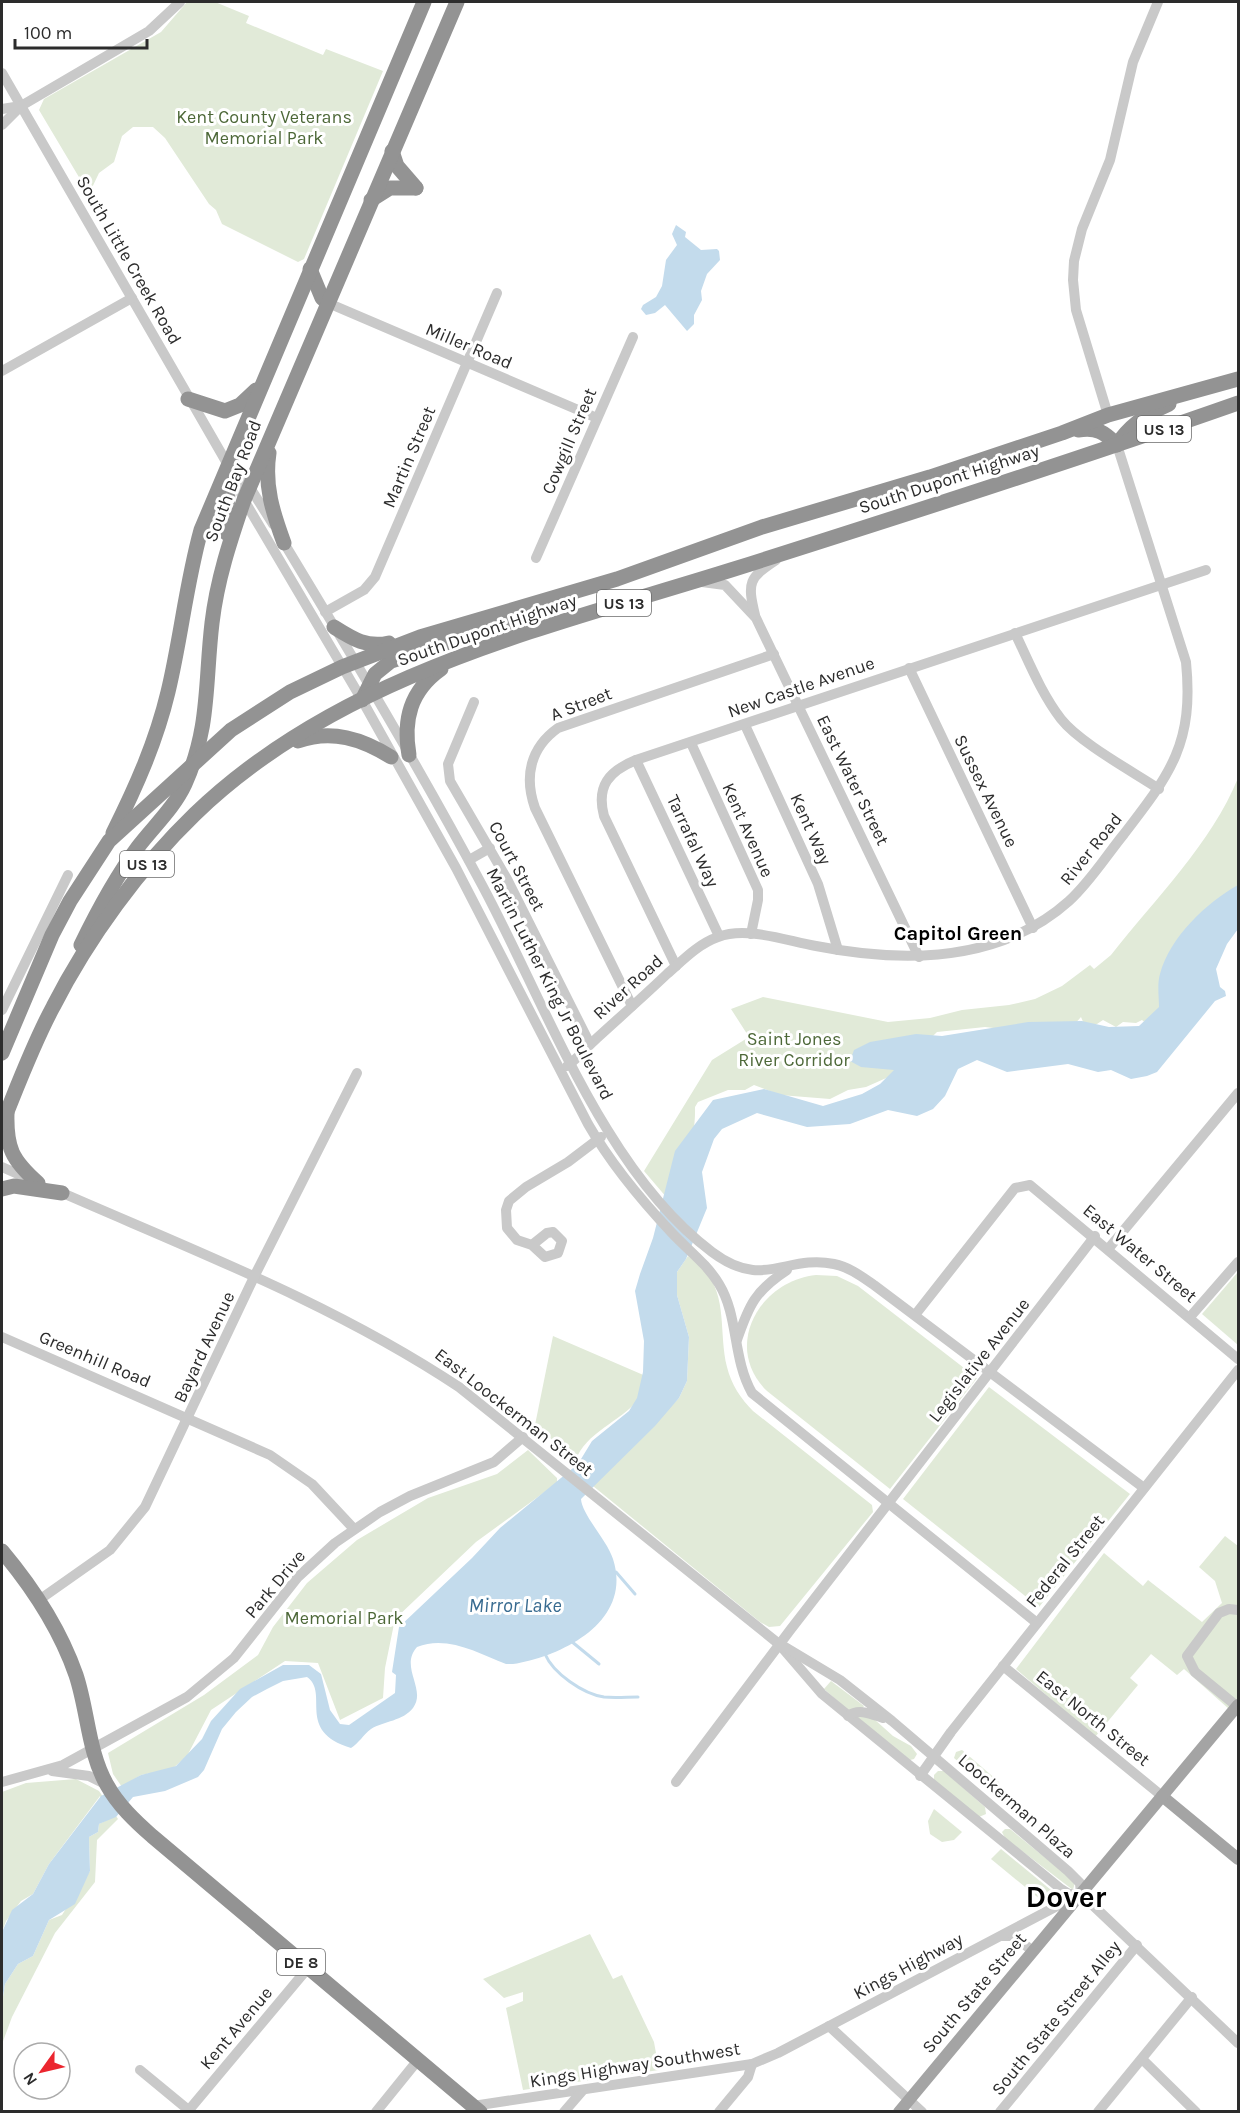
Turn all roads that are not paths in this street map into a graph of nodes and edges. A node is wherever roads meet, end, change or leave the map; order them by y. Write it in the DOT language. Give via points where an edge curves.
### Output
graph roads {
  1 [pos="180,2"];
  2 [pos="424,2"];
  3 [pos="457,2"];
  4 [pos="1158,2"];
  5 [pos="2,72"];
  6 [pos="21,106"];
  7 [pos="2,109"];
  8 [pos="2,125"];
  9 [pos="392,152"];
  10 [pos="371,200"];
  11 [pos="310,269"];
  12 [pos="497,293"];
  13 [pos="132,298"];
  14 [pos="328,303"];
  15 [pos="633,337"];
  16 [pos="467,363"];
  17 [pos="2,371"];
  18 [pos="1239,379"];
  19 [pos="262,383"];
  20 [pos="1211,387"];
  21 [pos="188,399"];
  22 [pos="1239,403"];
  23 [pos="1108,415"];
  24 [pos="597,418"];
  25 [pos="1125,432"];
  26 [pos="1062,433"];
  27 [pos="1105,433"];
  28 [pos="271,437"];
  29 [pos="1140,437"];
  30 [pos="1117,445"];
  31 [pos="1089,455"];
  32 [pos="228,465"];
  33 [pos="247,493"];
  34 [pos="284,543"];
  35 [pos="790,551"];
  36 [pos="536,558"];
  37 [pos="223,562"];
  38 [pos="1206,570"];
  39 [pos="617,579"];
  40 [pos="696,581"];
  41 [pos="1163,586"];
  42 [pos="326,612"];
  43 [pos="756,618"];
  44 [pos="334,627"];
  45 [pos="436,633"];
  46 [pos="1015,633"];
  47 [pos="774,654"];
  48 [pos="458,658"];
  49 [pos="349,664"];
  50 [pos="909,668"];
  51 [pos="368,693"];
  52 [pos="474,702"];
  53 [pos="799,705"];
  54 [pos="745,725"];
  55 [pos="691,743"];
  56 [pos="273,752"];
  57 [pos="409,755"];
  58 [pos="391,757"];
  59 [pos="636,760"];
  60 [pos="192,763"];
  61 [pos="1159,789"];
  62 [pos="109,841"];
  63 [pos="490,848"];
  64 [pos="469,860"];
  65 [pos="68,875"];
  66 [pos="1033,928"];
  67 [pos="751,934"];
  68 [pos="719,936"];
  69 [pos="838,950"];
  70 [pos="919,957"];
  71 [pos="676,966"];
  72 [pos="53,1005"];
  73 [pos="632,1006"];
  74 [pos="2,1010"];
  75 [pos="590,1044"];
  76 [pos="2,1053"];
  77 [pos="571,1063"];
  78 [pos="560,1072"];
  79 [pos="357,1073"];
  80 [pos="1239,1093"];
  81 [pos="4,1118"];
  82 [pos="608,1131"];
  83 [pos="597,1139"];
  84 [pos="2,1167"];
  85 [pos="38,1183"];
  86 [pos="2,1189"];
  87 [pos="62,1193"];
  88 [pos="1095,1236"];
  89 [pos="532,1245"];
  90 [pos="1109,1248"];
  91 [pos="1239,1262"];
  92 [pos="793,1267"];
  93 [pos="255,1275"];
  94 [pos="915,1315"];
  95 [pos="1190,1317"];
  96 [pos="2,1337"];
  97 [pos="736,1343"];
  98 [pos="1239,1359"];
  99 [pos="1239,1370"];
  100 [pos="991,1372"];
  101 [pos="188,1418"];
  102 [pos="523,1437"];
  103 [pos="1144,1488"];
  104 [pos="889,1504"];
  105 [pos="354,1529"];
  106 [pos="2,1551"];
  107 [pos="39,1600"];
  108 [pos="1239,1610"];
  109 [pos="1037,1623"];
  110 [pos="779,1644"];
  111 [pos="1003,1666"];
  112 [pos="1238,1706"];
  113 [pos="848,1716"];
  114 [pos="892,1721"];
  115 [pos="94,1749"];
  116 [pos="935,1757"];
  117 [pos="49,1771"];
  118 [pos="920,1776"];
  119 [pos="2,1782"];
  120 [pos="676,1782"];
  121 [pos="107,1785"];
  122 [pos="1162,1796"];
  123 [pos="1239,1859"];
  124 [pos="1081,1894"];
  125 [pos="1001,1936"];
  126 [pos="1137,1945"];
  127 [pos="1033,1951"];
  128 [pos="308,1968"];
  129 [pos="1192,1997"];
  130 [pos="829,2026"];
  131 [pos="1239,2043"];
  132 [pos="1142,2059"];
  133 [pos="418,2060"];
  134 [pos="752,2064"];
  135 [pos="140,2070"];
  136 [pos="583,2090"];
  137 [pos="909,2100"];
  138 [pos="476,2109"];
  139 [pos="1195,2110"];
  140 [pos="190,2111"];
  141 [pos="376,2112"];
  142 [pos="564,2112"];
  143 [pos="719,2112"];
  144 [pos="899,2112"];
  145 [pos="922,2112"];
  146 [pos="1000,2112"];
  147 [pos="1098,2112"];
  1 -- 6 [label="street" via="149,31"];
  2 -- 11 [label="highway, South Bay Road"];
  3 -- 9 [label="highway, South Bay Road"];
  4 -- 23 [label="street" via="1130,72 1114,145 1074,261 1076,310"];
  5 -- 6 [label="street, South Little Creek Road"];
  6 -- 7 [label="street"];
  6 -- 8 [label="street"];
  6 -- 13 [label="street, South Little Creek Road"];
  9 -- 10 [label="highway, South Bay Road"];
  9 -- 10 [label="highway" via="397,166 416,188 390,188"];
  10 -- 14 [label="highway, South Bay Road"];
  11 -- 14 [label="highway"];
  11 -- 19 [label="highway, South Bay Road"];
  12 -- 16 [label="street, Martin Street"];
  13 -- 17 [label="street"];
  13 -- 21 [label="street, South Little Creek Road"];
  14 -- 16 [label="street, Miller Road"];
  14 -- 28 [label="highway, South Bay Road"];
  15 -- 24 [label="street, Cowgill Street"];
  16 -- 24 [label="street, Miller Road"];
  16 -- 42 [label="street, Martin Street" via="375,577 364,590"];
  18 -- 20 [label="highway, South Dupont Highway / US 13"];
  19 -- 21 [label="highway" via="240,405 225,411"];
  19 -- 32 [label="highway, South Bay Road"];
  20 -- 23 [label="highway, South Dupont Highway / US 13"];
  20 -- 25 [label="highway" via="1164,406"];
  21 -- 32 [label="street, South Little Creek Road"];
  22 -- 29 [label="highway, South Dupont Highway / US 13"];
  23 -- 25 [label="highway"];
  23 -- 26 [label="highway, South Dupont Highway / US 13"];
  23 -- 27 [label="highway"];
  24 -- 36 [label="street, Cowgill Street"];
  25 -- 29 [label="highway"];
  25 -- 30 [label="highway"];
  26 -- 27 [label="highway" via="1093,428"];
  26 -- 39 [label="highway, South Dupont Highway / US 13" via="762,527"];
  27 -- 30 [label="highway"];
  27 -- 31 [label="highway"];
  28 -- 33 [label="highway, South Bay Road"];
  28 -- 34 [label="highway" via="267,485"];
  29 -- 30 [label="highway, South Dupont Highway / US 13"];
  30 -- 31 [label="highway, South Dupont Highway / US 13"];
  30 -- 41 [label="street, River Road"];
  31 -- 35 [label="highway, South Dupont Highway / US 13"];
  32 -- 33 [label="street, South Little Creek Road"];
  32 -- 37 [label="highway"];
  32 -- 62 [label="highway, South Bay Road" via="201,530 168,690 152,746"];
  33 -- 34 [label="street, South Little Creek Road"];
  33 -- 37 [label="highway, South Bay Road"];
  33 -- 49 [label="street, South Little Creek Road"];
  34 -- 42 [label="street, South Little Creek Road"];
  35 -- 40 [label="highway, South Dupont Highway / US 13"];
  35 -- 43 [label="street, East Water Street" via="750,582"];
  37 -- 60 [label="highway, South Bay Road" via="211,626 207,709"];
  38 -- 41 [label="street, New Castle Avenue"];
  39 -- 45 [label="highway, South Dupont Highway / US 13"];
  39 -- 51 [label="highway" via="531,615 391,661 381,667"];
  40 -- 43 [label="street, East Water Street" via="725,585"];
  40 -- 48 [label="highway, South Dupont Highway / US 13"];
  41 -- 46 [label="street, New Castle Avenue"];
  41 -- 61 [label="street, River Road" via="1186,662 1189,690 1187,724 1180,748"];
  42 -- 44 [label="street, South Little Creek Road"];
  43 -- 47 [label="street, East Water Street"];
  44 -- 45 [label="highway" via="370,645"];
  44 -- 49 [label="street, South Little Creek Road"];
  45 -- 49 [label="highway, South Dupont Highway / US 13"];
  46 -- 50 [label="street, New Castle Avenue"];
  46 -- 61 [label="street" via="1063,721"];
  47 -- 53 [label="street, East Water Street"];
  47 -- 73 [label="street, A Street" via="558,728 543,741 536,755 528,779 535,808"];
  48 -- 51 [label="highway, South Dupont Highway / US 13"];
  48 -- 57 [label="highway" via="438,671 411,703 405,725"];
  49 -- 51 [label="street"];
  49 -- 51 [label="street"];
  49 -- 60 [label="highway, South Dupont Highway / US 13" via="281,698 231,730"];
  50 -- 53 [label="street, New Castle Avenue"];
  50 -- 66 [label="street, Sussex Avenue"];
  51 -- 56 [label="highway, South Dupont Highway / US 13"];
  51 -- 57 [label="street, Martin Luther King Jr Boulevard"];
  51 -- 58 [label="street, Martin Luther King Jr Boulevard"];
  52 -- 63 [label="street, Court Street" via="447,773"];
  53 -- 54 [label="street, New Castle Avenue"];
  53 -- 70 [label="street, East Water Street"];
  54 -- 55 [label="street, New Castle Avenue"];
  54 -- 69 [label="street, Kent Way" via="818,884"];
  55 -- 59 [label="street, New Castle Avenue"];
  55 -- 67 [label="street, Kent Avenue" via="758,891"];
  56 -- 58 [label="highway" via="301,740 335,735 373,746"];
  56 -- 72 [label="highway, South Dupont Highway / US 13" via="195,813 152,859 107,919"];
  57 -- 64 [label="street, Martin Luther King Jr Boulevard"];
  58 -- 78 [label="street, Martin Luther King Jr Boulevard" via="508,966"];
  59 -- 68 [label="street, Tarrafal Way"];
  59 -- 71 [label="street, New Castle Avenue" via="620,766 606,779 601,805"];
  60 -- 62 [label="highway, South Dupont Highway / US 13"];
  60 -- 72 [label="highway, South Bay Road" via="172,806 106,892"];
  61 -- 66 [label="street, River Road" via="1080,890"];
  62 -- 76 [label="highway, South Dupont Highway / US 13" via="52,935"];
  63 -- 64 [label="street"];
  63 -- 75 [label="street, Court Street"];
  64 -- 77 [label="street, Martin Luther King Jr Boulevard"];
  65 -- 74 [label="street"];
  66 -- 70 [label="street, River Road" via="988,946"];
  67 -- 68 [label="street, River Road"];
  67 -- 69 [label="street, River Road"];
  68 -- 71 [label="street, River Road"];
  69 -- 70 [label="street, River Road"];
  71 -- 73 [label="street, River Road"];
  72 -- 81 [label="highway, South Dupont Highway / US 13"];
  73 -- 75 [label="street, River Road"];
  75 -- 77 [label="street, River Road"];
  77 -- 78 [label="street, River Road"];
  77 -- 82 [label="street, Martin Luther King Jr Boulevard"];
  78 -- 83 [label="street, Martin Luther King Jr Boulevard"];
  79 -- 93 [label="street, Bayard Avenue"];
  80 -- 90 [label="street"];
  81 -- 85 [label="highway" via="11,1152"];
  82 -- 83 [label="street"];
  82 -- 92 [label="street, Martin Luther King Jr Boulevard" via="660,1200 698,1239 731,1263 752,1271"];
  83 -- 89 [label="street" via="509,1201 507,1228 517,1240"];
  83 -- 97 [label="street, Martin Luther King Jr Boulevard" via="650,1209 710,1272 726,1297"];
  84 -- 85 [label="street, East Loockerman Street"];
  85 -- 87 [label="street, East Loockerman Street"];
  86 -- 87 [label="highway" via="14,1186"];
  87 -- 93 [label="street, East Loockerman Street"];
  88 -- 90 [label="street, East Water Street"];
  88 -- 94 [label="street, East Water Street" via="1036,1187 1023,1184 1015,1188"];
  88 -- 100 [label="street, Legislative Avenue"];
  90 -- 95 [label="street, East Water Street"];
  91 -- 95 [label="street"];
  92 -- 94 [label="street" via="814,1262 848,1268"];
  92 -- 97 [label="street" via="762,1287"];
  93 -- 101 [label="street, Bayard Avenue"];
  93 -- 102 [label="street, East Loockerman Street" via="405,1351"];
  94 -- 100 [label="street"];
  95 -- 98 [label="street, East Water Street"];
  96 -- 101 [label="street, Greenhill Road"];
  97 -- 104 [label="street, Martin Luther King Jr Boulevard" via="739,1364 752,1393"];
  99 -- 103 [label="street, Federal Street"];
  100 -- 103 [label="street"];
  100 -- 104 [label="street, Legislative Avenue"];
  101 -- 105 [label="street, Greenhill Road" via="248,1443 285,1464 325,1496"];
  101 -- 107 [label="street, Bayard Avenue" via="159,1483 122,1537 96,1562"];
  102 -- 105 [label="street, Park Drive" via="494,1462 410,1496"];
  102 -- 110 [label="street, East Loockerman Street"];
  103 -- 109 [label="street, Federal Street"];
  104 -- 109 [label="street, Martin Luther King Jr Boulevard"];
  104 -- 110 [label="street, Legislative Avenue"];
  105 -- 115 [label="street, Park Drive" via="306,1569 244,1647 211,1679 174,1705"];
  106 -- 107 [label="highway, DE 8"];
  107 -- 115 [label="highway, DE 8" via="71,1661"];
  108 -- 112 [label="street" via="1220,1613 1187,1656 1195,1672"];
  109 -- 111 [label="street, Federal Street"];
  110 -- 113 [label="street, Loockerman Plaza" via="822,1694"];
  110 -- 114 [label="street, Loockerman Plaza" via="840,1680"];
  110 -- 120 [label="street, Legislative Avenue"];
  111 -- 116 [label="street, Federal Street"];
  111 -- 122 [label="street, East North Street"];
  112 -- 122 [label="main road, South State Street"];
  113 -- 114 [label="street" via="867,1712"];
  113 -- 118 [label="street, Loockerman Plaza"];
  114 -- 116 [label="street, Loockerman Plaza"];
  115 -- 117 [label="street, Park Drive"];
  115 -- 121 [label="highway, DE 8"];
  116 -- 118 [label="street, Federal Street"];
  116 -- 124 [label="street, Loockerman Plaza" via="1068,1871 1080,1883"];
  117 -- 119 [label="street"];
  117 -- 121 [label="street" via="89,1776"];
  118 -- 124 [label="street, Loockerman Plaza" via="1061,1889"];
  121 -- 128 [label="highway, DE 8" via="131,1817"];
  122 -- 123 [label="main road"];
  122 -- 124 [label="main road, South State Street"];
  124 -- 125 [label="street, Kings Highway"];
  124 -- 126 [label="street"];
  124 -- 127 [label="main road, South State Street"];
  125 -- 127 [label="street" via="1013,1936"];
  125 -- 130 [label="street, Kings Highway"];
  126 -- 129 [label="street"];
  126 -- 146 [label="street, South State Street Alley"];
  127 -- 137 [label="main road, South State Street"];
  128 -- 133 [label="highway, DE 8"];
  128 -- 140 [label="street, Kent Avenue"];
  129 -- 131 [label="street"];
  129 -- 132 [label="street"];
  130 -- 134 [label="street, Kings Highway Southwest"];
  130 -- 137 [label="street"];
  132 -- 139 [label="street"];
  132 -- 147 [label="street"];
  133 -- 138 [label="highway, DE 8"];
  133 -- 141 [label="street"];
  134 -- 136 [label="street, Kings Highway Southwest"];
  134 -- 143 [label="street" via="748,2077"];
  135 -- 140 [label="street"];
  136 -- 138 [label="street, Kings Highway Southwest"];
  136 -- 142 [label="street"];
  137 -- 144 [label="main road, South State Street"];
  137 -- 145 [label="street"];
}
